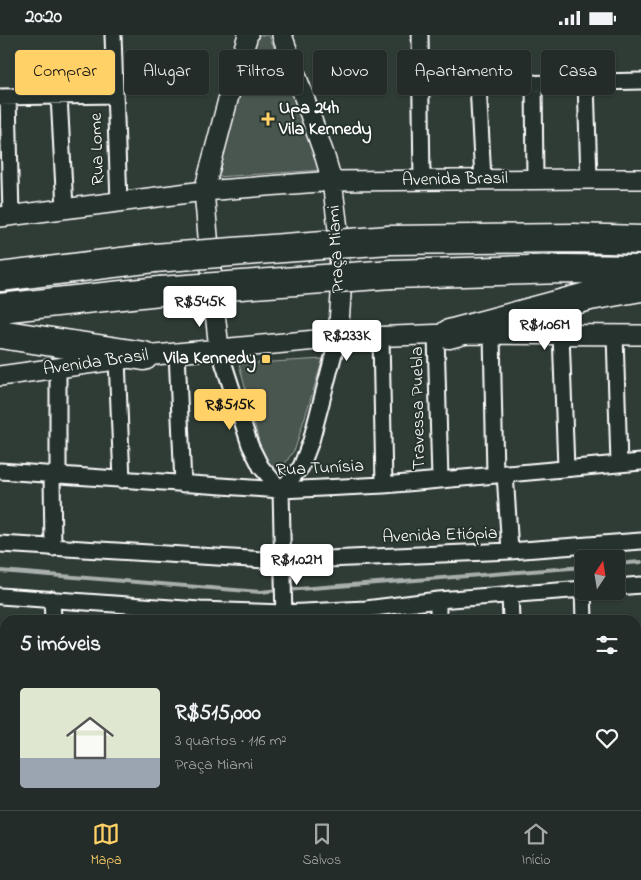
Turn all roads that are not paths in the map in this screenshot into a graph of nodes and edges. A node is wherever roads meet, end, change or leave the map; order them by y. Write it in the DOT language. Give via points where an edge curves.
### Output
graph roads {
  1 [pos="113,35"];
  2 [pos="248,35"];
  3 [pos="282,35"];
  4 [pos="420,35"];
  5 [pos="114,50"];
  6 [pos="420,50"];
  7 [pos="641,81"];
  8 [pos="615,82"];
  9 [pos="531,83"];
  10 [pos="534,83"];
  11 [pos="541,83"];
  12 [pos="115,95"];
  13 [pos="421,95"];
  14 [pos="478,95"];
  15 [pos="586,95"];
  16 [pos="60,96"];
  17 [pos="4,97"];
  18 [pos="535,179"];
  19 [pos="589,179"];
  20 [pos="641,179"];
  21 [pos="482,180"];
  22 [pos="332,181"];
  23 [pos="422,181"];
  24 [pos="204,191"];
  25 [pos="119,202"];
  26 [pos="64,208"];
  27 [pos="5,216"];
  28 [pos="641,240"];
  29 [pos="641,270"];
  30 [pos="0,277"];
  31 [pos="641,287"];
  32 [pos="0,308"];
  33 [pos="561,334"];
  34 [pos="0,335"];
  35 [pos="443,335"];
  36 [pos="492,335"];
  37 [pos="615,335"];
  38 [pos="641,335"];
  39 [pos="381,337"];
  40 [pos="338,339"];
  41 [pos="219,349"];
  42 [pos="177,353"];
  43 [pos="144,356"];
  44 [pos="117,359"];
  45 [pos="58,368"];
  46 [pos="0,376"];
  47 [pos="641,462"];
  48 [pos="619,464"];
  49 [pos="566,468"];
  50 [pos="0,471"];
  51 [pos="500,474"];
  52 [pos="55,475"];
  53 [pos="122,479"];
  54 [pos="440,480"];
  55 [pos="183,484"];
  56 [pos="384,485"];
  57 [pos="281,490"];
  58 [pos="641,541"];
  59 [pos="0,544"];
  60 [pos="53,547"];
  61 [pos="510,551"];
  62 [pos="282,566"];
  63 [pos="641,585"];
  64 [pos="625,586"];
  65 [pos="575,590"];
  66 [pos="510,594"];
  67 [pos="0,596"];
  68 [pos="52,599"];
  69 [pos="438,600"];
  70 [pos="583,600"];
  71 [pos="283,612"];
  72 [pos="130,613"];
  73 [pos="53,615"];
  74 [pos="200,615"];
  75 [pos="367,615"];
  76 [pos="438,615"];
  77 [pos="511,615"];
  78 [pos="584,615"];
  1 -- 5 [label="street, Rua Lome"];
  2 -- 24 [label="street"];
  3 -- 22 [label="street, Praça Miami"];
  4 -- 6 [label="street"];
  7 -- 8 [label="street"];
  9 -- 10 [label="street"];
  10 -- 11 [label="street"];
  10 -- 18 [label="street"];
  12 -- 16 [label="street"];
  12 -- 25 [label="street, Rua Lome"];
  13 -- 23 [label="street"];
  14 -- 21 [label="street"];
  15 -- 19 [label="street"];
  16 -- 17 [label="street"];
  16 -- 26 [label="street"];
  17 -- 27 [label="street"];
  18 -- 19 [label="street, Avenida Brasil"];
  18 -- 21 [label="street, Avenida Brasil"];
  19 -- 20 [label="street, Avenida Brasil"];
  21 -- 23 [label="street, Avenida Brasil"];
  22 -- 23 [label="street, Avenida Brasil"];
  22 -- 24 [label="street, Avenida Brasil"];
  22 -- 40 [label="street, Praça Miami" via="341,295"];
  24 -- 25 [label="street, Avenida Brasil"];
  24 -- 41 [label="street"];
  25 -- 26 [label="street, Avenida Brasil"];
  26 -- 27 [label="street, Avenida Brasil"];
  28 -- 30 [label="highway, bridge" via="389,240 154,258"];
  29 -- 32 [label="highway, bridge" via="392,274 160,291"];
  31 -- 35 [label="highway" via="590,296"];
  33 -- 36 [label="street, Avenida Brasil"];
  33 -- 37 [label="street, Avenida Brasil"];
  33 -- 49 [label="street"];
  34 -- 43 [label="highway"];
  35 -- 36 [label="street, Avenida Brasil"];
  35 -- 39 [label="street, Avenida Brasil"];
  35 -- 54 [label="street, Travessa Puebla"];
  36 -- 51 [label="street"];
  37 -- 38 [label="street, Avenida Brasil"];
  37 -- 48 [label="street"];
  39 -- 40 [label="street, Avenida Brasil"];
  39 -- 56 [label="street"];
  40 -- 41 [label="street, Avenida Brasil"];
  40 -- 57 [label="street, Praça Miami" via="311,441 301,467"];
  41 -- 42 [label="street, Avenida Brasil"];
  41 -- 57 [label="street" via="250,445 261,467"];
  42 -- 43 [label="street, Avenida Brasil"];
  42 -- 55 [label="street"];
  43 -- 44 [label="street, Avenida Brasil"];
  44 -- 45 [label="street, Avenida Brasil"];
  44 -- 53 [label="street"];
  45 -- 46 [label="street, Avenida Brasil"];
  45 -- 52 [label="street"];
  47 -- 48 [label="street, Rua Tunísia"];
  48 -- 49 [label="street, Rua Tunísia"];
  49 -- 51 [label="street, Rua Tunísia"];
  50 -- 52 [label="street, Rua Tunísia"];
  51 -- 54 [label="street, Rua Tunísia"];
  51 -- 61 [label="street"];
  52 -- 53 [label="street, Rua Tunísia"];
  52 -- 60 [label="street"];
  53 -- 55 [label="street, Rua Tunísia"];
  54 -- 56 [label="street, Rua Tunísia"];
  55 -- 57 [label="street, Rua Tunísia"];
  56 -- 57 [label="street, Rua Tunísia"];
  57 -- 62 [label="street"];
  58 -- 61 [label="street, Avenida Etiópia"];
  59 -- 60 [label="street, Avenida Etiópia"];
  60 -- 62 [label="street, Avenida Etiópia"];
  61 -- 62 [label="street, Avenida Etiópia"];
  62 -- 71 [label="street"];
  63 -- 64 [label="street"];
  65 -- 66 [label="street"];
  66 -- 69 [label="street"];
  66 -- 77 [label="street"];
  67 -- 68 [label="street"];
  68 -- 72 [label="street"];
  68 -- 73 [label="street"];
  69 -- 75 [label="street"];
  69 -- 76 [label="street"];
  70 -- 78 [label="street"];
  71 -- 74 [label="street"];
  71 -- 75 [label="street"];
  72 -- 74 [label="street"];
}
